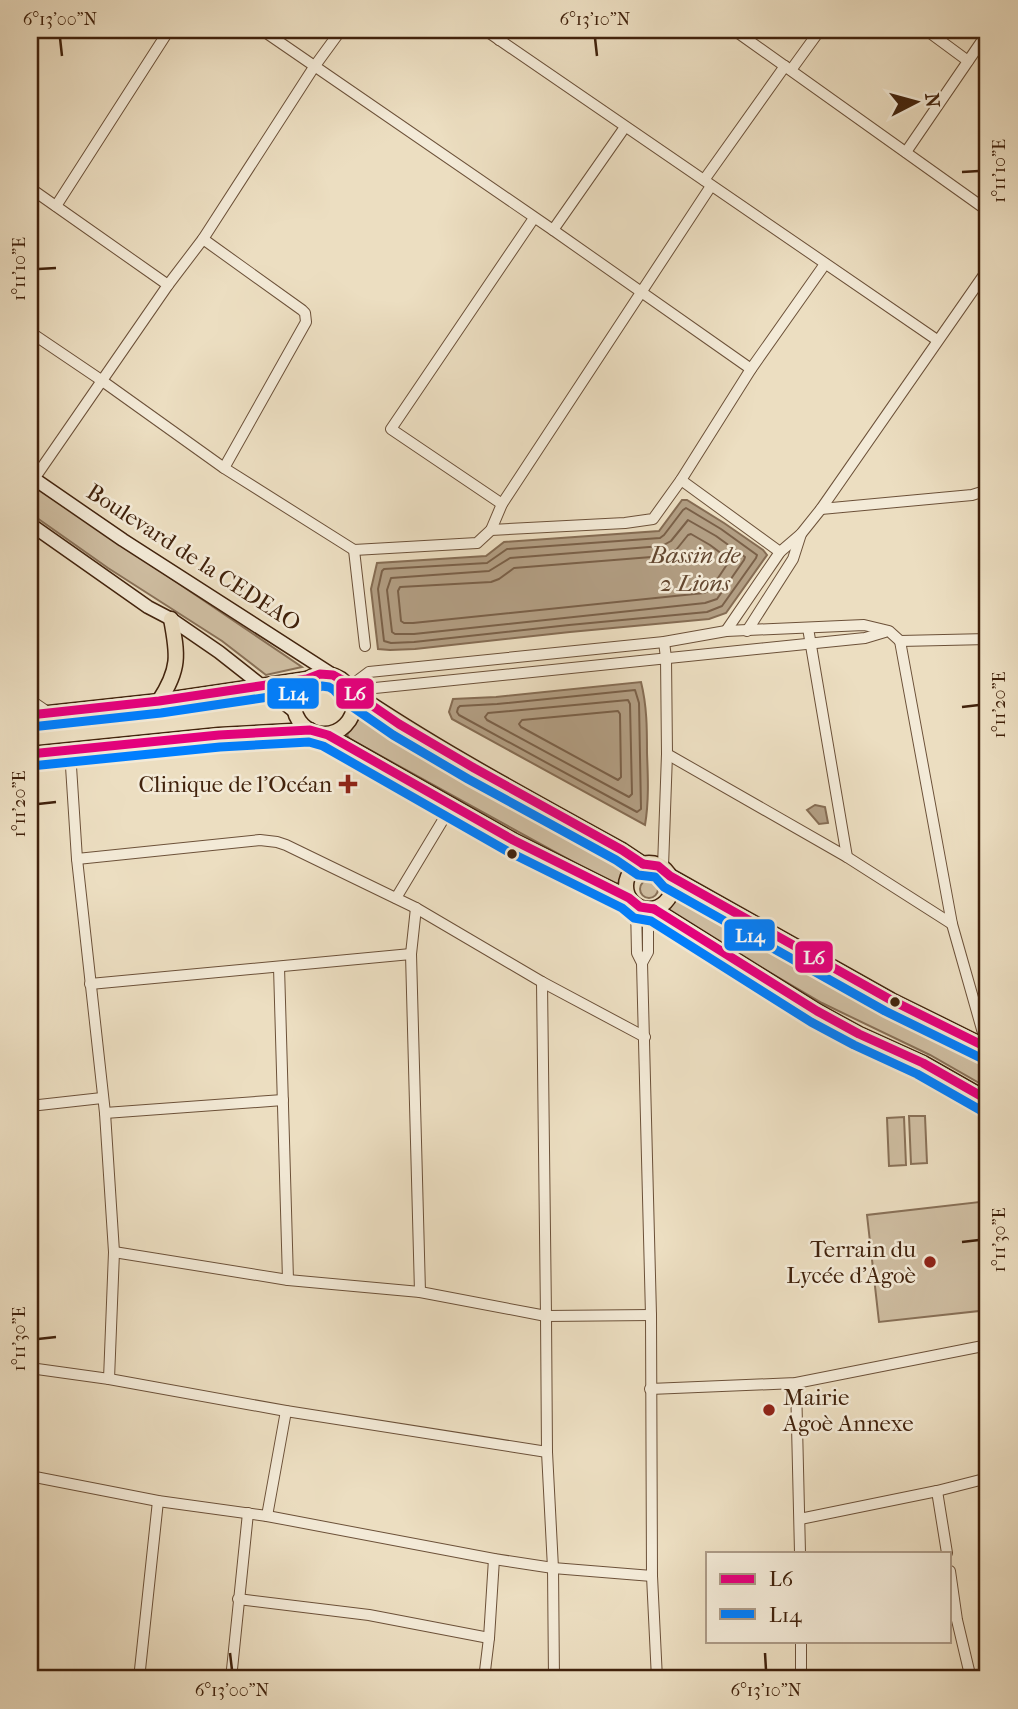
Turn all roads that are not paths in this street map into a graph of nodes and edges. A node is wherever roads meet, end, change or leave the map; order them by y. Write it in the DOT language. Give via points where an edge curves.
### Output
graph roads {
  1 [pos="169,30"];
  2 [pos="262,30"];
  3 [pos="341,30"];
  4 [pos="485,30"];
  5 [pos="506,30"];
  6 [pos="734,30"];
  7 [pos="820,30"];
  8 [pos="926,30"];
  9 [pos="988,33"];
  10 [pos="499,40"];
  11 [pos="968,61"];
  12 [pos="314,66"];
  13 [pos="788,68"];
  14 [pos="625,127"];
  15 [pos="906,152"];
  16 [pos="707,183"];
  17 [pos="30,187"];
  18 [pos="56,205"];
  19 [pos="988,211"];
  20 [pos="534,218"];
  21 [pos="553,230"];
  22 [pos="203,239"];
  23 [pos="825,264"];
  24 [pos="988,268"];
  25 [pos="168,285"];
  26 [pos="642,292"];
  27 [pos="30,332"];
  28 [pos="937,340"];
  29 [pos="751,369"];
  30 [pos="101,380"];
  31 [pos="224,468"];
  32 [pos="32,477"];
  33 [pos="681,480"];
  34 [pos="988,491"];
  35 [pos="502,503"];
  36 [pos="821,509"];
  37 [pos="30,524"];
  38 [pos="491,530"];
  39 [pos="801,534"];
  40 [pos="354,550"];
  41 [pos="780,552"];
  42 [pos="171,619"];
  43 [pos="808,628"];
  44 [pos="726,631"];
  45 [pos="747,631"];
  46 [pos="889,631"];
  47 [pos="988,639"];
  48 [pos="900,641"];
  49 [pos="664,642"];
  50 [pos="810,642"];
  51 [pos="365,646"];
  52 [pos="666,658"];
  53 [pos="332,675"];
  54 [pos="307,679"];
  55 [pos="262,686"];
  56 [pos="350,688"];
  57 [pos="30,700"];
  58 [pos="159,701"];
  59 [pos="294,712"];
  60 [pos="49,713"];
  61 [pos="30,715"];
  62 [pos="310,730"];
  63 [pos="328,735"];
  64 [pos="70,751"];
  65 [pos="30,754"];
  66 [pos="667,754"];
  67 [pos="452,805"];
  68 [pos="847,857"];
  69 [pos="77,859"];
  70 [pos="643,863"];
  71 [pos="667,872"];
  72 [pos="396,898"];
  73 [pos="642,906"];
  74 [pos="416,908"];
  75 [pos="952,924"];
  76 [pos="411,954"];
  77 [pos="279,967"];
  78 [pos="542,982"];
  79 [pos="90,984"];
  80 [pos="645,1037"];
  81 [pos="988,1047"];
  82 [pos="103,1098"];
  83 [pos="283,1100"];
  84 [pos="988,1100"];
  85 [pos="30,1106"];
  86 [pos="105,1113"];
  87 [pos="114,1252"];
  88 [pos="288,1280"];
  89 [pos="421,1292"];
  90 [pos="651,1315"];
  91 [pos="546,1316"];
  92 [pos="988,1345"];
  93 [pos="30,1368"];
  94 [pos="108,1379"];
  95 [pos="796,1383"];
  96 [pos="650,1389"];
  97 [pos="286,1411"];
  98 [pos="547,1452"];
  99 [pos="30,1476"];
  100 [pos="988,1478"];
  101 [pos="937,1491"];
  102 [pos="158,1501"];
  103 [pos="248,1513"];
  104 [pos="267,1516"];
  105 [pos="800,1519"];
  106 [pos="800,1552"];
  107 [pos="947,1552"];
  108 [pos="494,1559"];
  109 [pos="553,1568"];
  110 [pos="652,1576"];
  111 [pos="951,1578"];
  112 [pos="238,1599"];
  113 [pos="489,1638"];
  114 [pos="800,1642"];
  115 [pos="139,1679"];
  116 [pos="230,1679"];
  117 [pos="484,1679"];
  118 [pos="554,1679"];
  119 [pos="657,1679"];
  120 [pos="801,1679"];
  121 [pos="971,1679"];
  1 -- 18 [label="street"];
  2 -- 12 [label="street"];
  3 -- 12 [label="street"];
  4 -- 10 [label="street"];
  5 -- 10 [label="street"];
  6 -- 13 [label="street"];
  7 -- 13 [label="street"];
  8 -- 11 [label="street"];
  9 -- 11 [label="street"];
  10 -- 14 [label="street"];
  11 -- 15 [label="street"];
  12 -- 20 [label="street"];
  12 -- 22 [label="street"];
  13 -- 15 [label="street"];
  13 -- 16 [label="street"];
  14 -- 16 [label="street"];
  14 -- 21 [label="street"];
  15 -- 19 [label="street"];
  16 -- 23 [label="street"];
  16 -- 26 [label="street"];
  17 -- 18 [label="street"];
  18 -- 25 [label="street"];
  20 -- 21 [label="street"];
  20 -- 35 [label="street" via="391,429"];
  21 -- 26 [label="street"];
  22 -- 25 [label="street"];
  22 -- 31 [label="street" via="307,318"];
  23 -- 28 [label="street"];
  23 -- 29 [label="street"];
  24 -- 28 [label="street"];
  25 -- 30 [label="street"];
  26 -- 29 [label="street"];
  26 -- 35 [label="street"];
  27 -- 30 [label="street"];
  28 -- 36 [label="street"];
  29 -- 33 [label="street"];
  30 -- 31 [label="street"];
  30 -- 32 [label="street"];
  31 -- 40 [label="street"];
  32 -- 53 [label="main road, Boulevard de la CEDEAO"];
  33 -- 38 [label="street" via="653,519"];
  33 -- 41 [label="street"];
  34 -- 36 [label="street"];
  35 -- 38 [label="street"];
  36 -- 39 [label="street"];
  37 -- 42 [label="main road"];
  38 -- 40 [label="street" via="477,543"];
  39 -- 41 [label="street"];
  39 -- 45 [label="street" via="793,559"];
  40 -- 51 [label="street"];
  41 -- 44 [label="street"];
  42 -- 55 [label="main road"];
  42 -- 58 [label="main road" via="176,662"];
  43 -- 45 [label="street"];
  43 -- 46 [label="street" via="864,625"];
  43 -- 50 [label="street"];
  44 -- 45 [label="street"];
  44 -- 49 [label="street"];
  46 -- 48 [label="street"];
  46 -- 50 [label="street" via="865,638"];
  47 -- 48 [label="street"];
  48 -- 75 [label="street"];
  49 -- 52 [label="street"];
  49 -- 56 [label="street" via="369,672"];
  50 -- 52 [label="street"];
  50 -- 68 [label="street"];
  52 -- 56 [label="street"];
  52 -- 66 [label="street"];
  53 -- 54 [label="main road"];
  53 -- 56 [label="main road"];
  54 -- 55 [label="main road"];
  54 -- 59 [label="main road" via="298,688"];
  55 -- 58 [label="main road"];
  55 -- 59 [label="main road"];
  56 -- 63 [label="main road" via="351,720 341,731"];
  56 -- 70 [label="main road" via="420,736"];
  57 -- 60 [label="street"];
  58 -- 60 [label="main road"];
  59 -- 62 [label="main road"];
  60 -- 61 [label="main road"];
  62 -- 63 [label="main road"];
  62 -- 64 [label="main road"];
  63 -- 67 [label="main road"];
  64 -- 65 [label="main road"];
  64 -- 69 [label="street"];
  66 -- 68 [label="street"];
  66 -- 71 [label="street"];
  67 -- 72 [label="street"];
  67 -- 73 [label="main road"];
  68 -- 75 [label="street"];
  69 -- 72 [label="street" via="277,842"];
  69 -- 79 [label="street"];
  70 -- 71 [label="main road" via="654,863"];
  70 -- 73 [label="main road" via="628,877 626,888"];
  71 -- 73 [label="main road" via="673,886 670,897 663,905"];
  71 -- 81 [label="main road" via="891,1000"];
  72 -- 74 [label="street"];
  73 -- 80 [label="street" via="637,953 642,963"];
  73 -- 84 [label="main road" via="817,1011"];
  74 -- 76 [label="street"];
  74 -- 78 [label="street"];
  75 -- 81 [label="street"];
  76 -- 77 [label="street"];
  76 -- 89 [label="street"];
  77 -- 79 [label="street"];
  77 -- 83 [label="street"];
  78 -- 80 [label="street"];
  78 -- 91 [label="street"];
  79 -- 82 [label="street"];
  80 -- 90 [label="street"];
  82 -- 85 [label="street"];
  82 -- 86 [label="street"];
  83 -- 86 [label="street"];
  83 -- 88 [label="street"];
  86 -- 87 [label="street"];
  87 -- 88 [label="street"];
  87 -- 94 [label="street"];
  88 -- 89 [label="street"];
  89 -- 91 [label="street"];
  90 -- 91 [label="street"];
  90 -- 96 [label="street"];
  91 -- 98 [label="street"];
  92 -- 95 [label="street"];
  93 -- 94 [label="street"];
  94 -- 97 [label="street"];
  95 -- 96 [label="street"];
  95 -- 105 [label="street"];
  96 -- 110 [label="street"];
  97 -- 98 [label="street"];
  97 -- 104 [label="street"];
  98 -- 109 [label="street"];
  99 -- 102 [label="street"];
  100 -- 101 [label="street"];
  101 -- 105 [label="street"];
  101 -- 107 [label="street"];
  102 -- 103 [label="street"];
  102 -- 115 [label="street"];
  103 -- 104 [label="street"];
  103 -- 112 [label="street"];
  104 -- 108 [label="street"];
  105 -- 106 [label="street"];
  108 -- 109 [label="street"];
  108 -- 113 [label="street"];
  109 -- 110 [label="street"];
  109 -- 118 [label="street"];
  110 -- 119 [label="street"];
  111 -- 121 [label="street"];
  112 -- 113 [label="street" via="369,1615"];
  112 -- 116 [label="street"];
  113 -- 117 [label="street"];
  114 -- 120 [label="street"];
}
